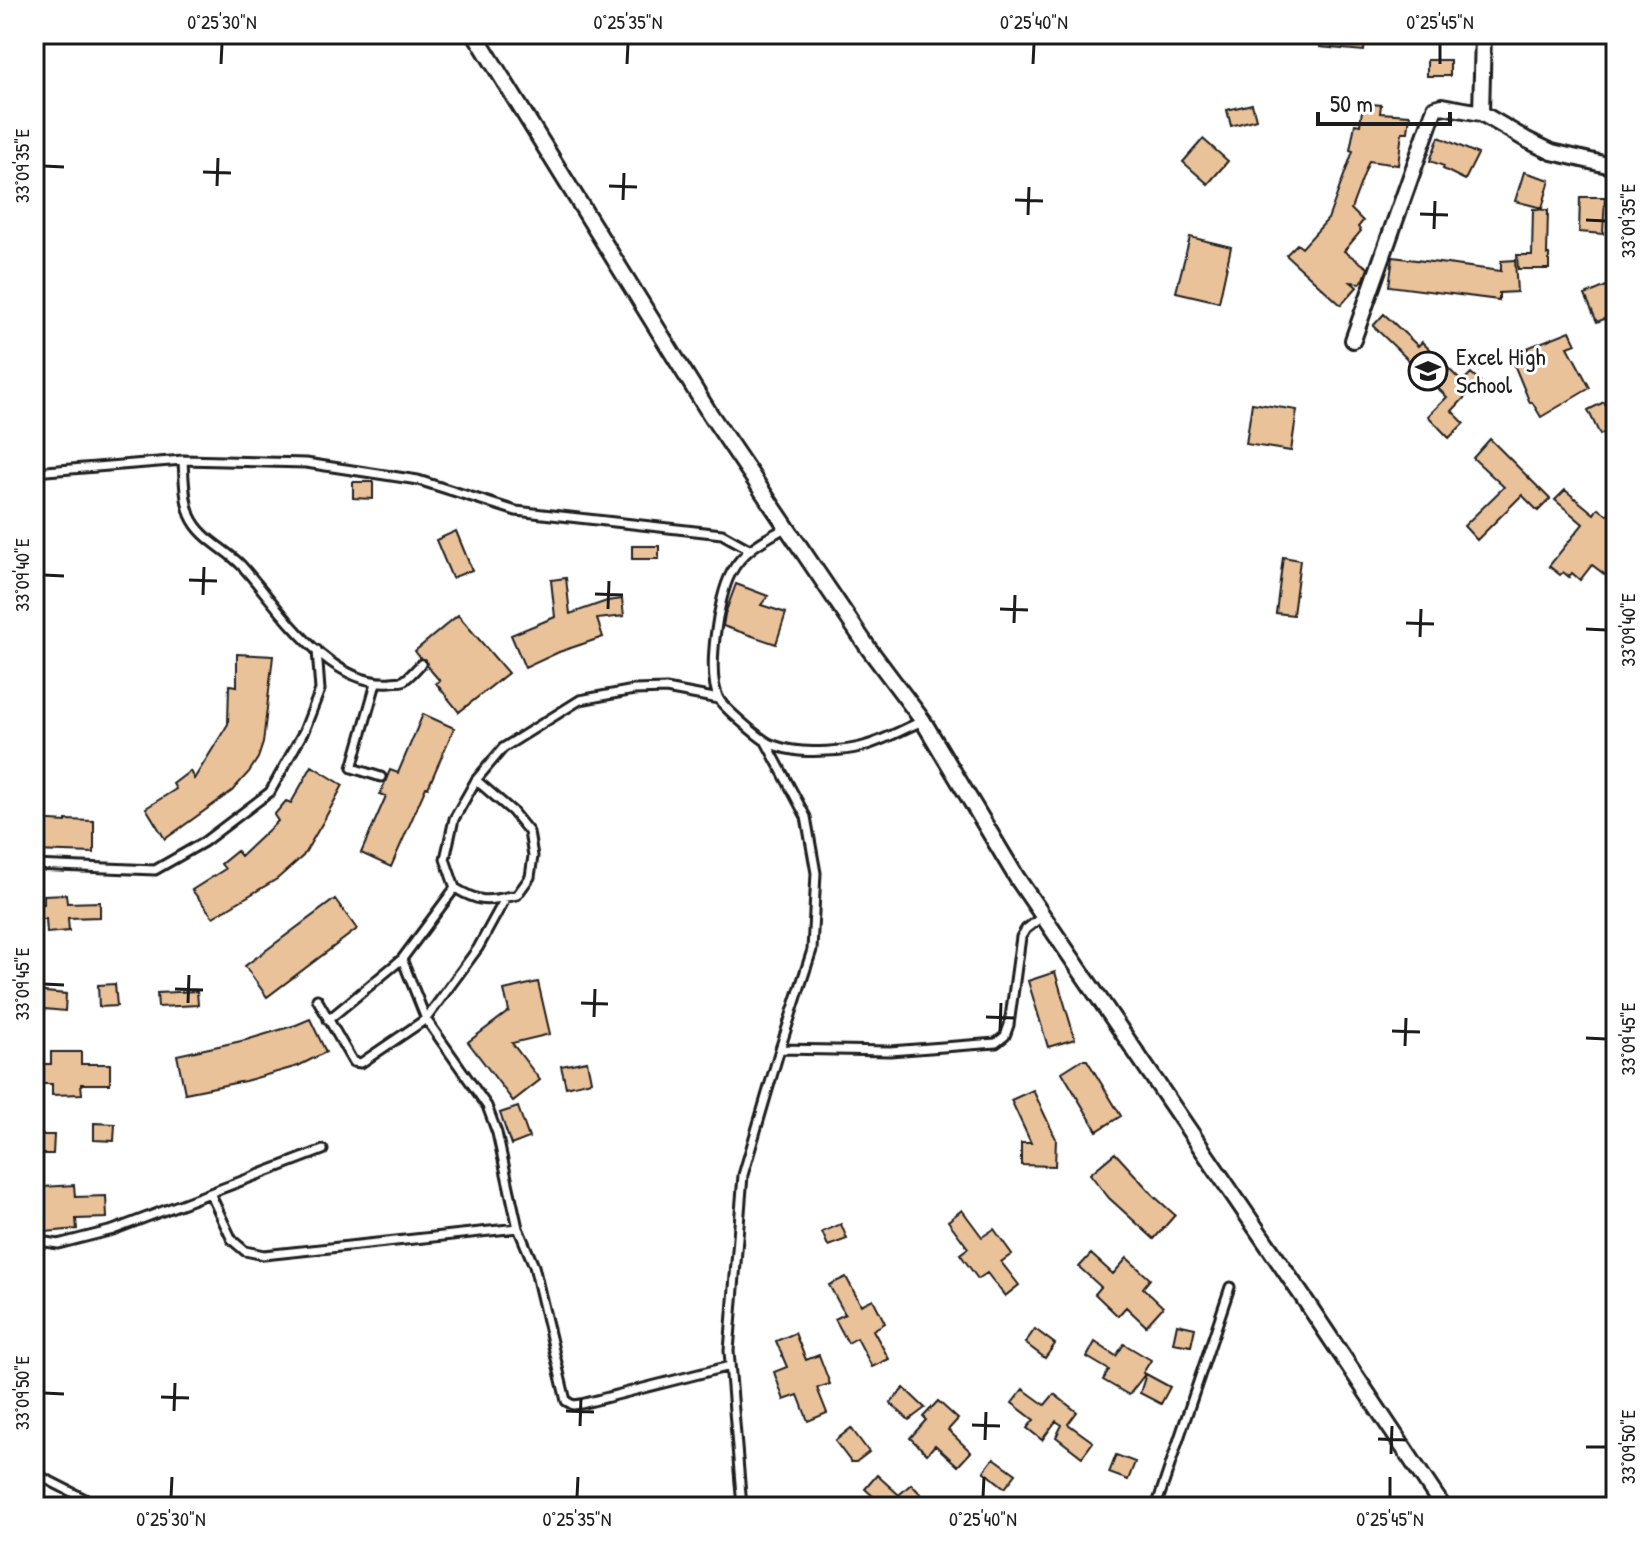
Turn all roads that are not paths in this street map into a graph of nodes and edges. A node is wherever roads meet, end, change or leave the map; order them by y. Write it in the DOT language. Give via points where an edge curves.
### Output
graph roads {
  1 [pos="475,34"];
  2 [pos="1483,34"];
  3 [pos="1481,113"];
  4 [pos="1616,167"];
  5 [pos="1353,340"];
  6 [pos="183,460"];
  7 [pos="34,472"];
  8 [pos="787,527"];
  9 [pos="749,549"];
  10 [pos="317,650"];
  11 [pos="421,664"];
  12 [pos="376,683"];
  13 [pos="719,699"];
  14 [pos="923,721"];
  15 [pos="766,742"];
  16 [pos="381,777"];
  17 [pos="476,780"];
  18 [pos="34,865"];
  19 [pos="455,888"];
  20 [pos="506,897"];
  21 [pos="1043,916"];
  22 [pos="402,959"];
  23 [pos="317,999"];
  24 [pos="426,1019"];
  25 [pos="328,1020"];
  26 [pos="780,1049"];
  27 [pos="323,1150"];
  28 [pos="210,1193"];
  29 [pos="518,1228"];
  30 [pos="34,1240"];
  31 [pos="1230,1287"];
  32 [pos="730,1366"];
  33 [pos="34,1473"];
  34 [pos="101,1507"];
  35 [pos="742,1507"];
  36 [pos="1156,1507"];
  37 [pos="1443,1507"];
  1 -- 8 [label="street" via="710,414"];
  2 -- 3 [label="street"];
  3 -- 4 [label="street" via="1552,152"];
  3 -- 5 [label="street" via="1435,108"];
  6 -- 7 [label="lane"];
  6 -- 9 [label="lane" via="306,463 418,480 516,511 722,534"];
  6 -- 10 [label="lane" via="191,515 206,537 239,564"];
  8 -- 9 [label="lane"];
  8 -- 14 [label="street"];
  9 -- 13 [label="lane" via="731,573 719,605 714,677"];
  10 -- 12 [label="lane" via="344,671"];
  10 -- 18 [label="lane" via="320,690 270,792 204,842 155,870"];
  11 -- 12 [label="lane" via="404,681"];
  12 -- 16 [label="lane" via="352,768"];
  13 -- 15 [label="lane"];
  13 -- 17 [label="lane" via="666,689 580,700 503,748"];
  14 -- 15 [label="lane" via="861,747 793,750"];
  14 -- 21 [label="street"];
  15 -- 26 [label="lane" via="806,817 816,873 812,950"];
  17 -- 19 [label="lane" via="454,819 445,859"];
  17 -- 20 [label="lane" via="529,832 530,877 517,895"];
  19 -- 20 [label="lane" via="472,898"];
  19 -- 22 [label="lane"];
  20 -- 24 [label="lane" via="478,948"];
  21 -- 26 [label="lane" via="1021,937 1009,1025 996,1043 890,1051"];
  21 -- 37 [label="street"];
  22 -- 24 [label="lane"];
  22 -- 25 [label="lane"];
  23 -- 25 [label="lane"];
  24 -- 25 [label="lane" via="356,1063"];
  24 -- 29 [label="lane" via="487,1106"];
  26 -- 32 [label="lane" via="743,1175"];
  27 -- 28 [label="lane"];
  28 -- 29 [label="lane" via="232,1240 245,1251 264,1255"];
  28 -- 30 [label="lane" via="113,1230 58,1244"];
  29 -- 32 [label="lane" via="534,1266 566,1401 581,1404"];
  31 -- 36 [label="lane"];
  32 -- 35 [label="lane"];
  33 -- 34 [label="lane"];
}
